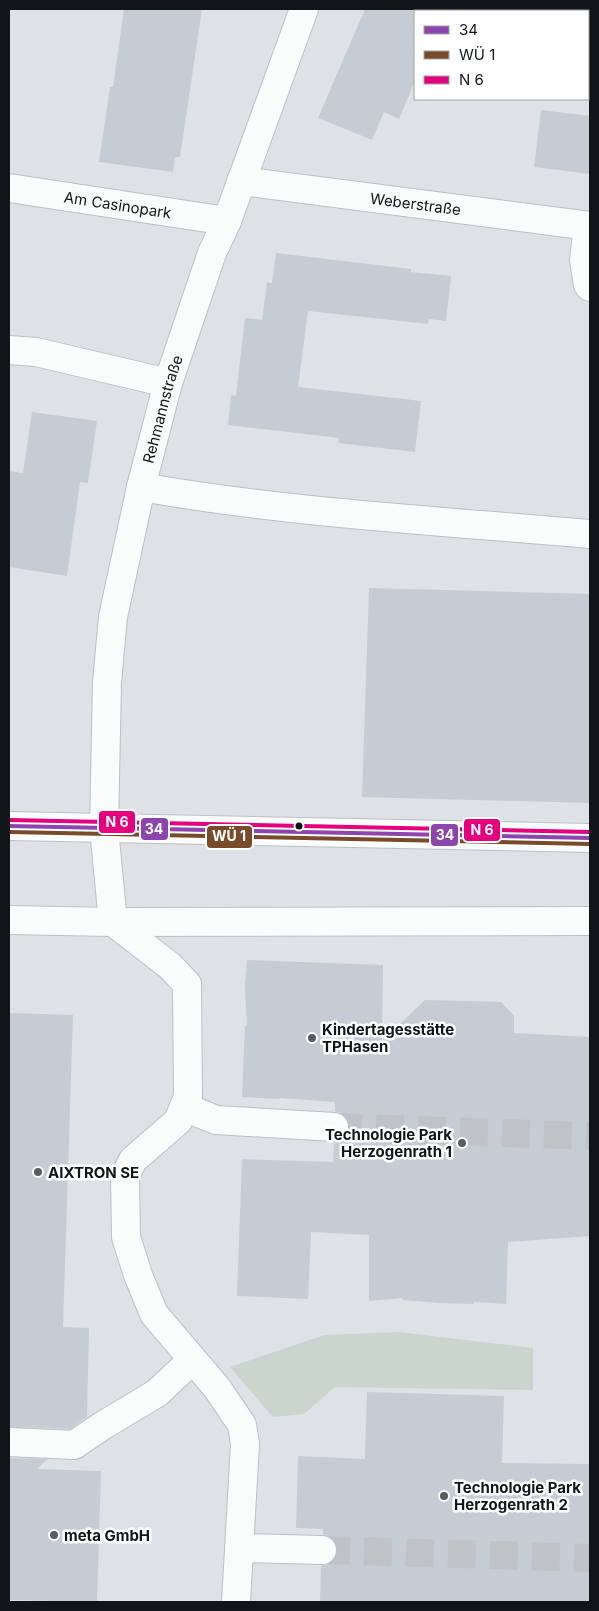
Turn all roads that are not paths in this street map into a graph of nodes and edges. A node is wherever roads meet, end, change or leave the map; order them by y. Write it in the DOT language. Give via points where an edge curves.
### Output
graph roads {
  1 [pos="304,9"];
  2 [pos="241,181"];
  3 [pos="9,188"];
  4 [pos="227,221"];
  5 [pos="589,226"];
  6 [pos="590,287"];
  7 [pos="9,350"];
  8 [pos="168,383"];
  9 [pos="141,487"];
  10 [pos="590,534"];
  11 [pos="9,826"];
  12 [pos="104,829"];
  13 [pos="590,838"];
  14 [pos="9,920"];
  15 [pos="113,922"];
  16 [pos="590,922"];
  17 [pos="184,1107"];
  18 [pos="334,1127"];
  19 [pos="192,1360"];
  20 [pos="9,1442"];
  21 [pos="239,1548"];
  22 [pos="322,1550"];
  23 [pos="236,1602"];
  1 -- 2 [label="street, Rehmannstraße"];
  2 -- 4 [label="street, Rehmannstraße"];
  2 -- 5 [label="street, Weberstraße"];
  3 -- 4 [label="street, Am Casinopark"];
  4 -- 8 [label="street, Rehmannstraße" via="212,253"];
  5 -- 6 [label="street" via="584,260"];
  7 -- 8 [label="street" via="36,352"];
  8 -- 9 [label="street, Rehmannstraße"];
  9 -- 10 [label="street" via="310,509"];
  9 -- 12 [label="street, Rehmannstraße" via="113,617 107,682"];
  11 -- 12 [label="street"];
  12 -- 13 [label="street"];
  12 -- 15 [label="street, Rehmannstraße"];
  14 -- 15 [label="street"];
  15 -- 16 [label="street"];
  15 -- 17 [label="street" via="170,966 187,984 188,1097"];
  17 -- 18 [label="street" via="216,1120"];
  17 -- 19 [label="street" via="178,1121 133,1160 125,1176 126,1237 154,1314"];
  19 -- 20 [label="street" via="157,1393 74,1445"];
  19 -- 21 [label="street" via="217,1388 242,1425 245,1444"];
  21 -- 22 [label="street"];
  21 -- 23 [label="street"];
}
